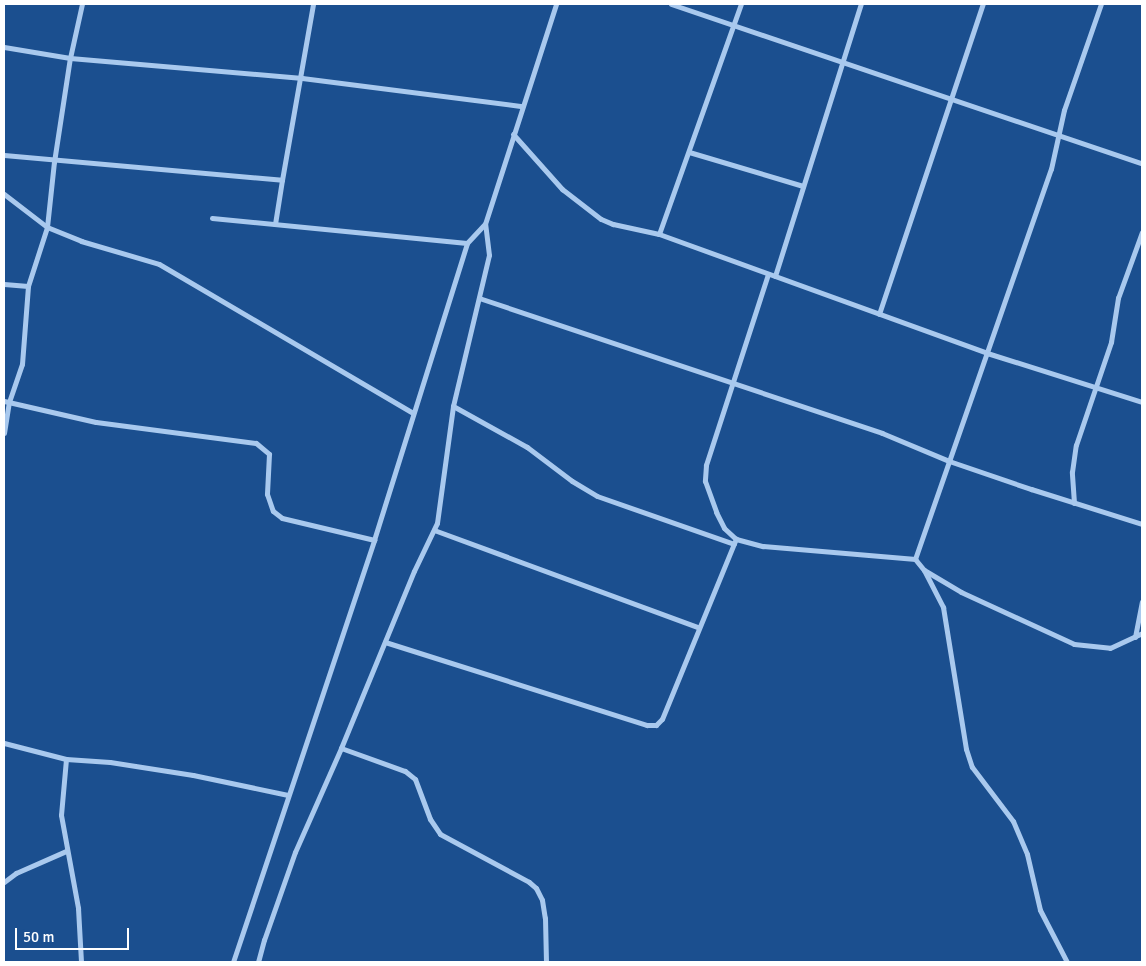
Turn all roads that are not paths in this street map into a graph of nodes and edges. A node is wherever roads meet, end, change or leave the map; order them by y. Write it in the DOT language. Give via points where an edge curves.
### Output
graph roads {
  1 [pos="82,4"];
  2 [pos="313,4"];
  3 [pos="556,4"];
  4 [pos="671,4"];
  5 [pos="741,4"];
  6 [pos="861,4"];
  7 [pos="983,4"];
  8 [pos="1100,4"];
  9 [pos="734,25"];
  10 [pos="4,47"];
  11 [pos="70,58"];
  12 [pos="841,62"];
  13 [pos="302,78"];
  14 [pos="950,99"];
  15 [pos="522,106"];
  16 [pos="513,134"];
  17 [pos="1059,136"];
  18 [pos="689,152"];
  19 [pos="4,155"];
  20 [pos="54,162"];
  21 [pos="1142,163"];
  22 [pos="282,180"];
  23 [pos="803,186"];
  24 [pos="4,194"];
  25 [pos="212,218"];
  26 [pos="275,224"];
  27 [pos="485,224"];
  28 [pos="47,227"];
  29 [pos="1142,232"];
  30 [pos="659,234"];
  31 [pos="467,242"];
  32 [pos="768,274"];
  33 [pos="775,276"];
  34 [pos="4,284"];
  35 [pos="28,286"];
  36 [pos="480,298"];
  37 [pos="879,314"];
  38 [pos="987,353"];
  39 [pos="731,384"];
  40 [pos="1094,387"];
  41 [pos="6,402"];
  42 [pos="1142,402"];
  43 [pos="453,406"];
  44 [pos="414,413"];
  45 [pos="4,433"];
  46 [pos="949,461"];
  47 [pos="1074,502"];
  48 [pos="1142,524"];
  49 [pos="434,530"];
  50 [pos="374,540"];
  51 [pos="735,542"];
  52 [pos="915,559"];
  53 [pos="924,570"];
  54 [pos="1142,602"];
  55 [pos="698,627"];
  56 [pos="1142,633"];
  57 [pos="1135,636"];
  58 [pos="385,642"];
  59 [pos="4,743"];
  60 [pos="341,748"];
  61 [pos="66,759"];
  62 [pos="288,795"];
  63 [pos="66,851"];
  64 [pos="4,882"];
  65 [pos="81,962"];
  66 [pos="234,962"];
  67 [pos="258,962"];
  68 [pos="546,962"];
  69 [pos="1067,962"];
  1 -- 11 [label="street"];
  2 -- 13 [label="street"];
  3 -- 15 [label="street"];
  4 -- 9 [label="street"];
  5 -- 9 [label="street"];
  6 -- 12 [label="street"];
  7 -- 14 [label="street"];
  8 -- 17 [label="street" via="1064,110"];
  9 -- 12 [label="street"];
  9 -- 18 [label="street"];
  10 -- 11 [label="street"];
  11 -- 13 [label="street"];
  11 -- 20 [label="street"];
  12 -- 14 [label="street"];
  12 -- 23 [label="street"];
  13 -- 15 [label="street"];
  13 -- 22 [label="street"];
  14 -- 17 [label="street"];
  14 -- 37 [label="street"];
  15 -- 16 [label="street"];
  16 -- 27 [label="street"];
  16 -- 30 [label="street" via="562,189 601,219"];
  17 -- 21 [label="street"];
  17 -- 38 [label="street" via="1051,169"];
  18 -- 23 [label="street"];
  18 -- 30 [label="street"];
  19 -- 20 [label="street"];
  20 -- 22 [label="street"];
  20 -- 28 [label="street"];
  22 -- 26 [label="street"];
  23 -- 33 [label="street"];
  24 -- 28 [label="street"];
  25 -- 26 [label="street"];
  26 -- 31 [label="street"];
  27 -- 31 [label="street"];
  27 -- 36 [label="street" via="489,255"];
  28 -- 35 [label="street"];
  28 -- 44 [label="street" via="81,241 159,264"];
  29 -- 40 [label="street" via="1118,298 1111,342"];
  30 -- 32 [label="street"];
  31 -- 44 [label="street"];
  32 -- 33 [label="street"];
  32 -- 39 [label="street"];
  33 -- 37 [label="street"];
  34 -- 35 [label="street"];
  35 -- 41 [label="street" via="22,364"];
  36 -- 39 [label="street"];
  36 -- 43 [label="street"];
  37 -- 38 [label="street"];
  38 -- 40 [label="street"];
  38 -- 46 [label="street"];
  39 -- 46 [label="street" via="882,433"];
  39 -- 51 [label="street" via="706,465 705,481 724,528"];
  40 -- 42 [label="street"];
  40 -- 47 [label="street" via="1076,445 1072,472"];
  41 -- 45 [label="street"];
  41 -- 50 [label="street" via="96,422 256,443 269,454 267,494 273,511 282,518"];
  43 -- 49 [label="street"];
  43 -- 51 [label="street" via="527,447 597,496"];
  44 -- 50 [label="street"];
  46 -- 47 [label="street"];
  46 -- 52 [label="street"];
  47 -- 48 [label="street"];
  49 -- 55 [label="street"];
  49 -- 58 [label="street"];
  50 -- 62 [label="street"];
  51 -- 52 [label="street"];
  51 -- 55 [label="street"];
  52 -- 53 [label="street"];
  53 -- 57 [label="street" via="961,592 1074,644 1110,648"];
  53 -- 69 [label="street" via="946,616 966,749 972,767 1013,820 1027,854 1040,910"];
  54 -- 57 [label="street"];
  55 -- 58 [label="street" via="662,719 656,725"];
  56 -- 57 [label="street"];
  58 -- 60 [label="street"];
  59 -- 61 [label="street"];
  60 -- 67 [label="street" via="295,852"];
  60 -- 68 [label="street" via="405,771 415,779 430,819 440,834 536,888 545,918"];
  61 -- 62 [label="street" via="110,762 184,774"];
  61 -- 63 [label="street" via="61,815"];
  62 -- 66 [label="street"];
  63 -- 64 [label="street" via="16,873"];
  63 -- 65 [label="street" via="78,908"];
}
